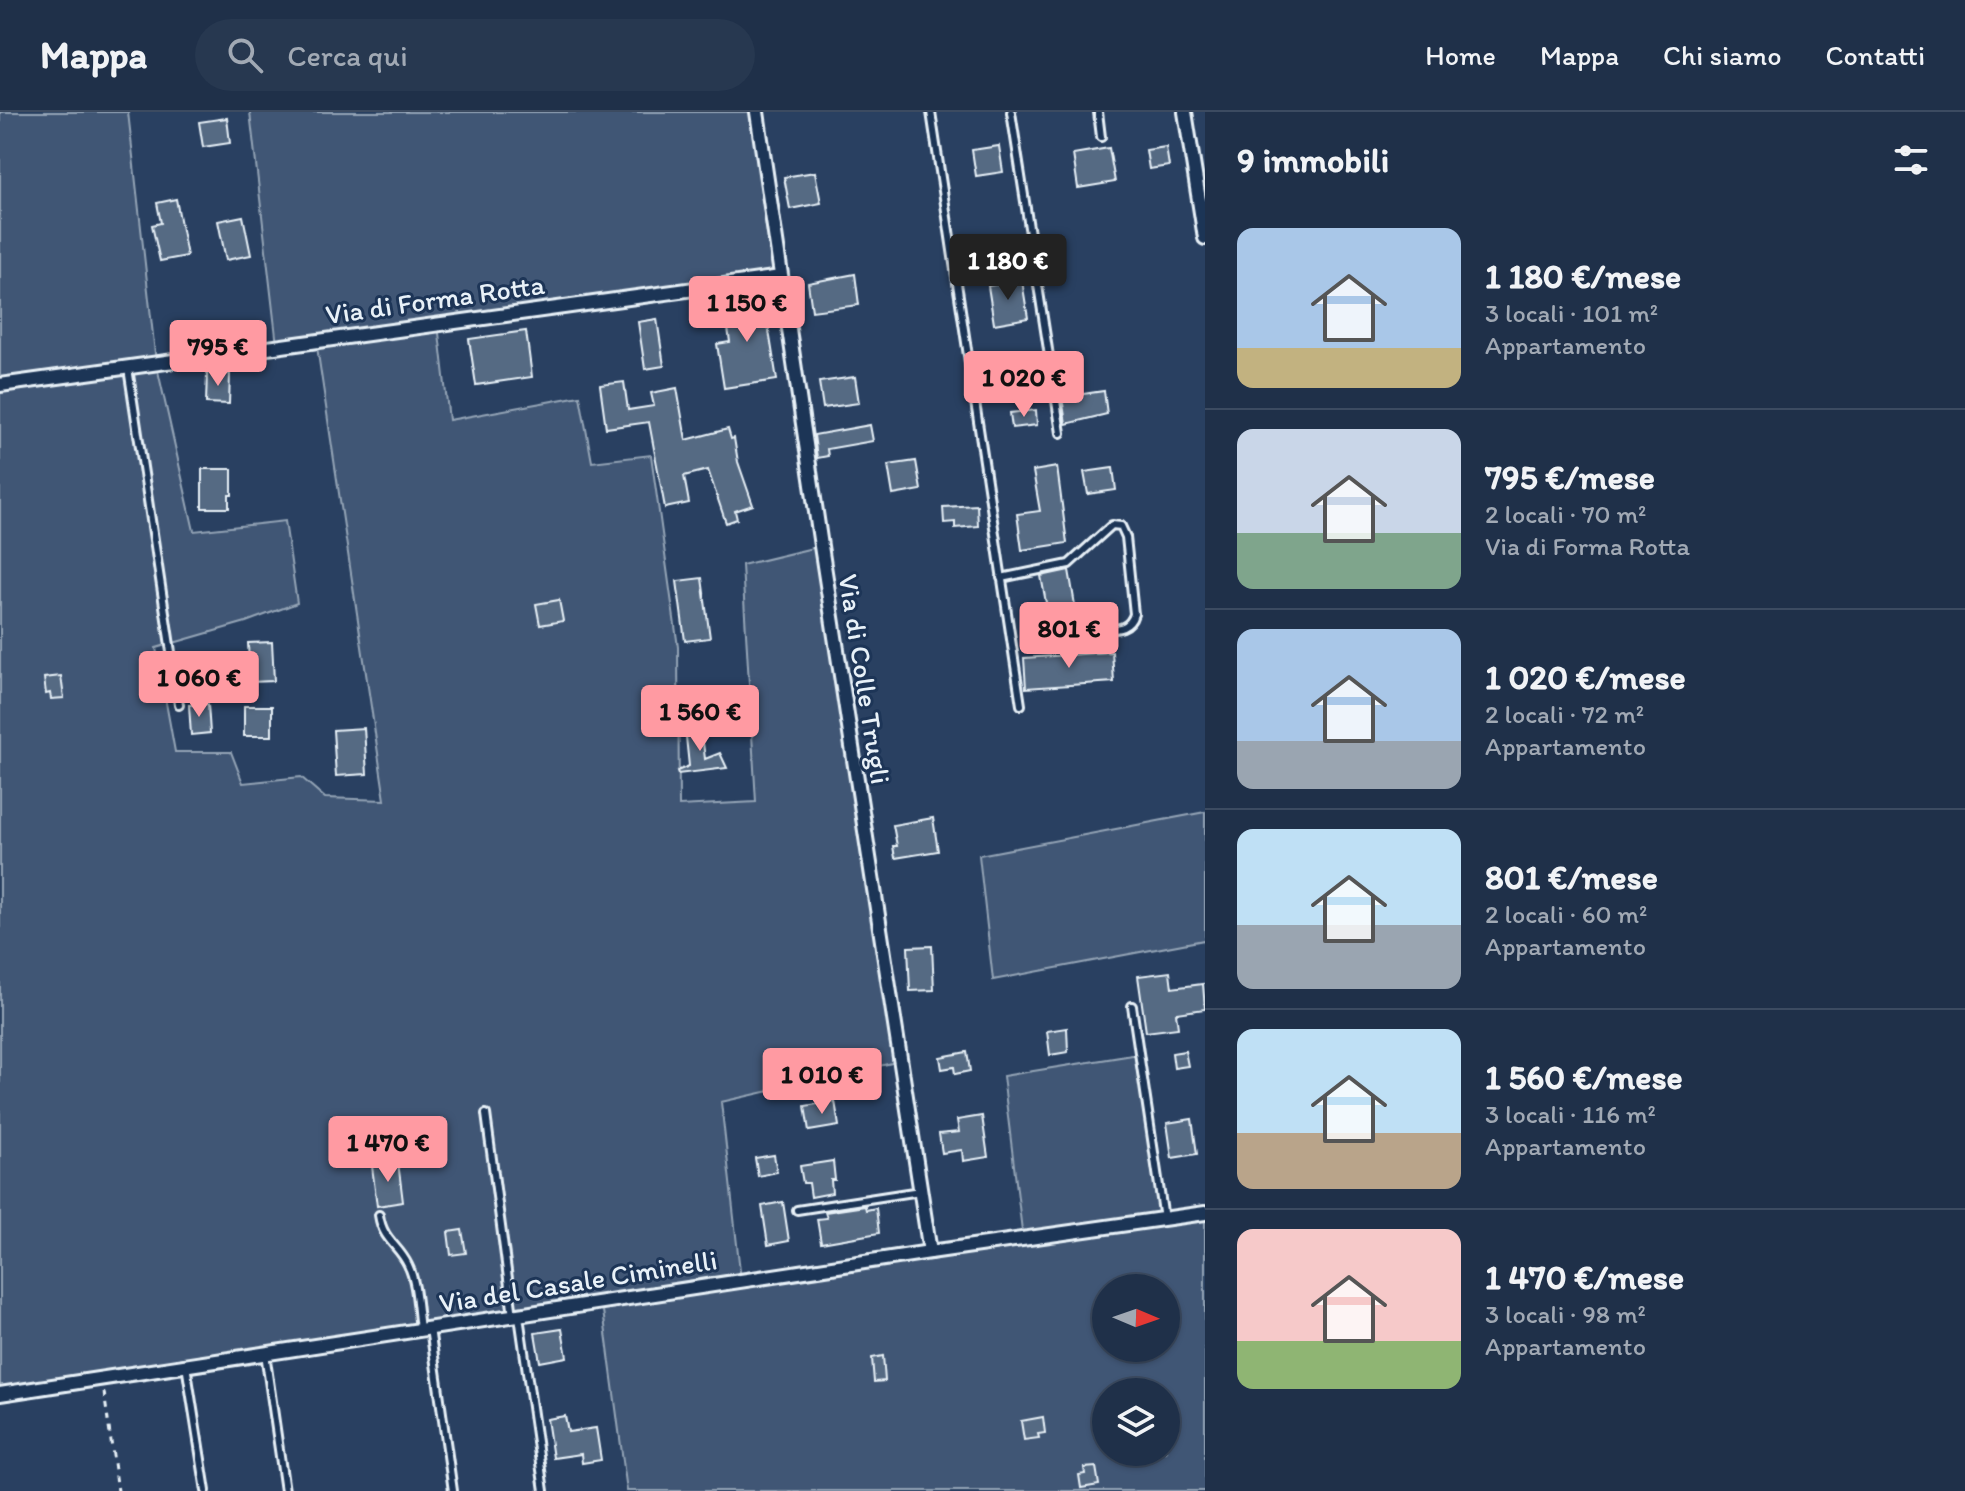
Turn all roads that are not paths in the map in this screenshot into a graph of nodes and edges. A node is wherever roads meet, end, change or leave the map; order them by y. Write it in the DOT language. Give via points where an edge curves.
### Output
graph roads {
  1 [pos="757,112"];
  2 [pos="931,112"];
  3 [pos="1011,112"];
  4 [pos="1098,112"];
  5 [pos="1185,112"];
  6 [pos="1101,137"];
  7 [pos="1205,238"];
  8 [pos="781,277"];
  9 [pos="128,366"];
  10 [pos="0,385"];
  11 [pos="1061,433"];
  12 [pos="1001,578"];
  13 [pos="1099,630"];
  14 [pos="179,705"];
  15 [pos="1021,705"];
  16 [pos="1132,1006"];
  17 [pos="486,1114"];
  18 [pos="921,1191"];
  19 [pos="797,1210"];
  20 [pos="1205,1213"];
  21 [pos="379,1215"];
  22 [pos="1164,1219"];
  23 [pos="930,1252"];
  24 [pos="516,1315"];
  25 [pos="425,1329"];
  26 [pos="265,1353"];
  27 [pos="186,1365"];
  28 [pos="0,1394"];
  29 [pos="206,1491"];
  30 [pos="285,1491"];
  31 [pos="453,1491"];
  32 [pos="544,1491"];
  1 -- 8 [label="street, Via di Colle Trugli"];
  2 -- 12 [label="lane"];
  3 -- 11 [label="lane"];
  4 -- 6 [label="lane"];
  5 -- 7 [label="street"];
  8 -- 9 [label="street, Via di Forma Rotta"];
  8 -- 18 [label="street, Via di Colle Trugli"];
  9 -- 10 [label="street, Via di Forma Rotta"];
  9 -- 14 [label="lane"];
  12 -- 13 [label="lane" via="1069,564 1112,525 1121,526 1134,614 1122,628"];
  12 -- 15 [label="lane"];
  16 -- 22 [label="lane"];
  17 -- 24 [label="lane"];
  18 -- 19 [label="lane"];
  18 -- 23 [label="street, Via di Colle Trugli"];
  20 -- 22 [label="street, Via del Casale Ciminelli"];
  21 -- 25 [label="lane" via="384,1235 411,1273"];
  22 -- 23 [label="street, Via del Casale Ciminelli"];
  23 -- 24 [label="street, Via del Casale Ciminelli"];
  24 -- 25 [label="street, Via del Casale Ciminelli"];
  24 -- 32 [label="lane"];
  25 -- 26 [label="street, Via del Casale Ciminelli"];
  25 -- 31 [label="lane"];
  26 -- 27 [label="street, Via del Casale Ciminelli"];
  26 -- 30 [label="lane"];
  27 -- 28 [label="street, Via del Casale Ciminelli"];
  27 -- 29 [label="lane"];
}
